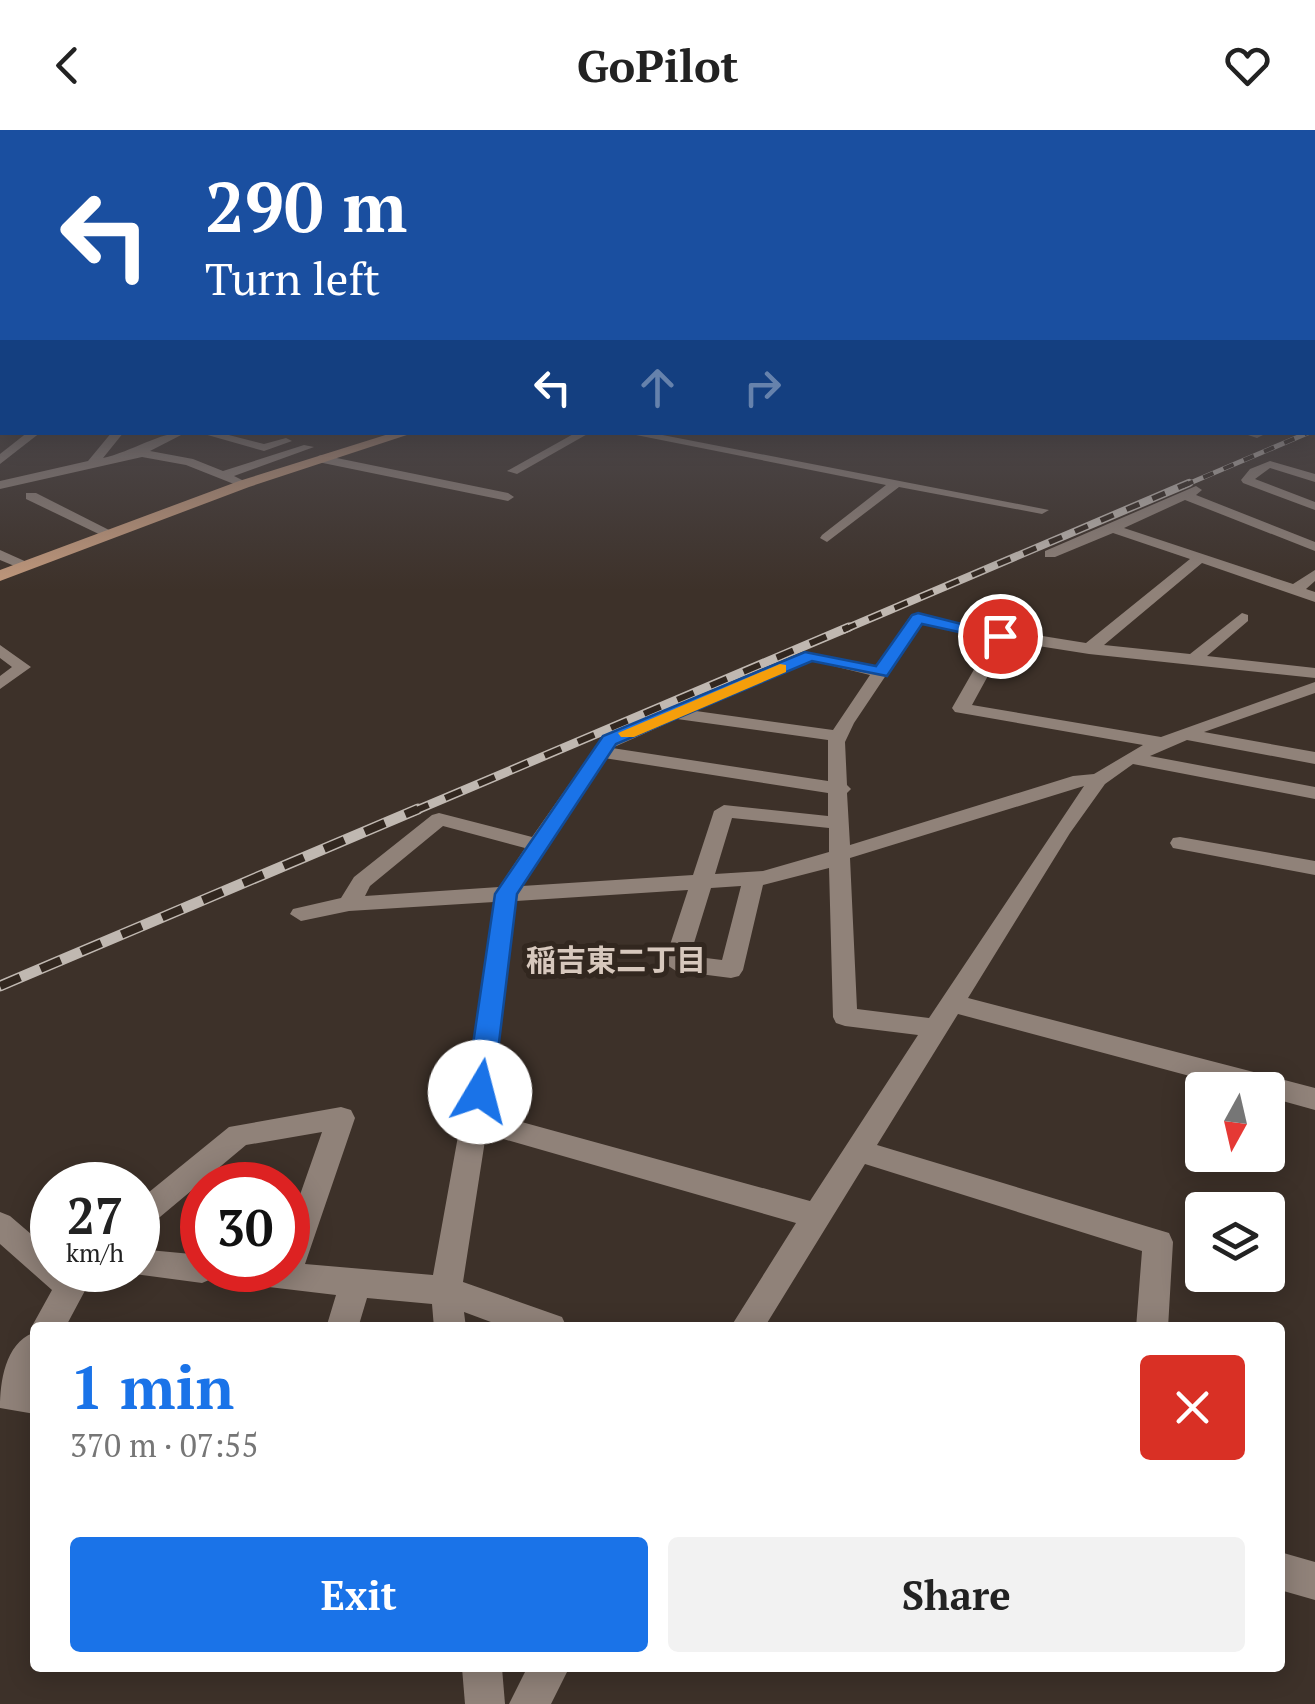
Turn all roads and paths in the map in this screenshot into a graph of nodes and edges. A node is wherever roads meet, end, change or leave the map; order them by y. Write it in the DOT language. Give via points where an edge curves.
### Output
graph roads {
  1 [pos="20,444"];
  2 [pos="108,444"];
  3 [pos="156,444"];
  4 [pos="250,444"];
  5 [pos="275,444"];
  6 [pos="303,444"];
  7 [pos="370,444"];
  8 [pos="563,444"];
  9 [pos="692,444"];
  10 [pos="308,446"];
  11 [pos="136,454"];
  12 [pos="329,457"];
  13 [pos="0,460"];
  14 [pos="94,461"];
  15 [pos="513,471"];
  16 [pos="224,474"];
  17 [pos="1315,478"];
  18 [pos="896,483"];
  19 [pos="244,484"];
  20 [pos="0,485"];
  21 [pos="31,496"];
  22 [pos="508,497"];
  23 [pos="1315,506"];
  24 [pos="1042,510"];
  25 [pos="1112,528"];
  26 [pos="110,534"];
  27 [pos="827,538"];
  28 [pos="1315,546"];
  29 [pos="0,554"];
  30 [pos="1050,554"];
  31 [pos="1200,558"];
  32 [pos="24,566"];
  33 [pos="1315,574"];
  34 [pos="0,576"];
  35 [pos="1295,590"];
  36 [pos="1315,597"];
  37 [pos="1242,618"];
  38 [pos="1000,636"];
  39 [pos="1089,648"];
  40 [pos="0,650"];
  41 [pos="1194,660"];
  42 [pos="880,672"];
  43 [pos="1315,672"];
  44 [pos="0,684"];
  45 [pos="1315,687"];
  46 [pos="675,713"];
  47 [pos="839,736"];
  48 [pos="1172,738"];
  49 [pos="599,752"];
  50 [pos="1130,758"];
  51 [pos="1315,758"];
  52 [pos="1098,780"];
  53 [pos="840,789"];
  54 [pos="1315,793"];
  55 [pos="842,823"];
  56 [pos="1180,843"];
  57 [pos="538,845"];
  58 [pos="842,854"];
  59 [pos="1315,868"];
  60 [pos="754,878"];
  61 [pos="699,883"];
  62 [pos="506,894"];
  63 [pos="348,904"];
  64 [pos="300,914"];
  65 [pos="952,1003"];
  66 [pos="936,1028"];
  67 [pos="1315,1098"];
  68 [pos="475,1120"];
  69 [pos="857,1150"];
  70 [pos="207,1162"];
  71 [pos="180,1184"];
  72 [pos="160,1200"];
  73 [pos="310,1207"];
  74 [pos="815,1215"];
  75 [pos="0,1225"];
  76 [pos="30,1246"];
  77 [pos="310,1278"];
  78 [pos="356,1282"];
  79 [pos="446,1291"];
  80 [pos="68,1292"];
  81 [pos="50,1322"];
  82 [pos="344,1322"];
  83 [pos="449,1322"];
  84 [pos="533,1322"];
  85 [pos="750,1322"];
  86 [pos="1152,1322"];
  87 [pos="30,1357"];
  88 [pos="30,1397"];
  89 [pos="1285,1572"];
  90 [pos="1315,1581"];
  91 [pos="482,1672"];
  92 [pos="547,1672"];
  93 [pos="485,1704"];
  94 [pos="529,1704"];
  1 -- 13 [label="street"];
  2 -- 14 [label="street"];
  3 -- 11 [label="street"];
  4 -- 5 [label="street"];
  6 -- 10 [label="street"];
  7 -- 12 [label="main road"];
  8 -- 15 [label="street"];
  9 -- 18 [label="street"];
  10 -- 12 [label="street"];
  10 -- 16 [label="street"];
  11 -- 14 [label="street"];
  11 -- 16 [label="street"];
  12 -- 19 [label="main road"];
  12 -- 22 [label="street"];
  14 -- 20 [label="street"];
  16 -- 19 [label="street"];
  17 -- 23 [label="street" via="1266,462 1247,480"];
  18 -- 24 [label="street"];
  18 -- 27 [label="street"];
  19 -- 26 [label="main road"];
  21 -- 26 [label="street"];
  25 -- 28 [label="street" via="1192,493"];
  25 -- 30 [label="street"];
  25 -- 31 [label="street"];
  26 -- 32 [label="main road"];
  29 -- 32 [label="street"];
  31 -- 35 [label="street"];
  31 -- 39 [label="street"];
  32 -- 34 [label="main road"];
  33 -- 35 [label="street"];
  35 -- 36 [label="street"];
  37 -- 41 [label="street"];
  38 -- 39 [label="street"];
  38 -- 42 [label="street" via="918,618"];
  38 -- 48 [label="street" via="961,708"];
  39 -- 41 [label="street"];
  40 -- 44 [label="street" via="22,668"];
  41 -- 43 [label="street"];
  42 -- 46 [label="street" via="811,656"];
  42 -- 47 [label="street"];
  45 -- 48 [label="street"];
  46 -- 47 [label="street"];
  46 -- 49 [label="street" via="610,740"];
  47 -- 53 [label="street"];
  48 -- 50 [label="street"];
  48 -- 51 [label="street"];
  49 -- 53 [label="street"];
  49 -- 57 [label="street"];
  50 -- 52 [label="street"];
  50 -- 54 [label="street"];
  52 -- 58 [label="street"];
  52 -- 65 [label="street"];
  53 -- 55 [label="street"];
  55 -- 58 [label="street"];
  55 -- 61 [label="street" via="724,811"];
  56 -- 59 [label="street"];
  57 -- 62 [label="street"];
  57 -- 63 [label="street" via="440,819 362,882"];
  58 -- 60 [label="street"];
  58 -- 66 [label="street" via="845,1017"];
  60 -- 61 [label="street"];
  60 -- 61 [label="street" via="731,970 676,963"];
  61 -- 62 [label="street"];
  62 -- 63 [label="street"];
  62 -- 68 [label="street"];
  63 -- 64 [label="street"];
  65 -- 66 [label="street"];
  65 -- 67 [label="street"];
  66 -- 69 [label="street"];
  68 -- 74 [label="street"];
  68 -- 79 [label="street"];
  69 -- 74 [label="street"];
  69 -- 86 [label="street" via="1158,1242"];
  70 -- 73 [label="street" via="240,1135 341,1118"];
  71 -- 72 [label="street"];
  74 -- 85 [label="street"];
  75 -- 76 [label="street"];
  77 -- 78 [label="street"];
  78 -- 79 [label="street"];
  78 -- 82 [label="street"];
  79 -- 83 [label="street"];
  79 -- 84 [label="street"];
  80 -- 81 [label="street"];
  87 -- 88 [label="street" via="8,1395"];
  89 -- 90 [label="street"];
  91 -- 93 [label="street"];
  92 -- 94 [label="street"];
}
